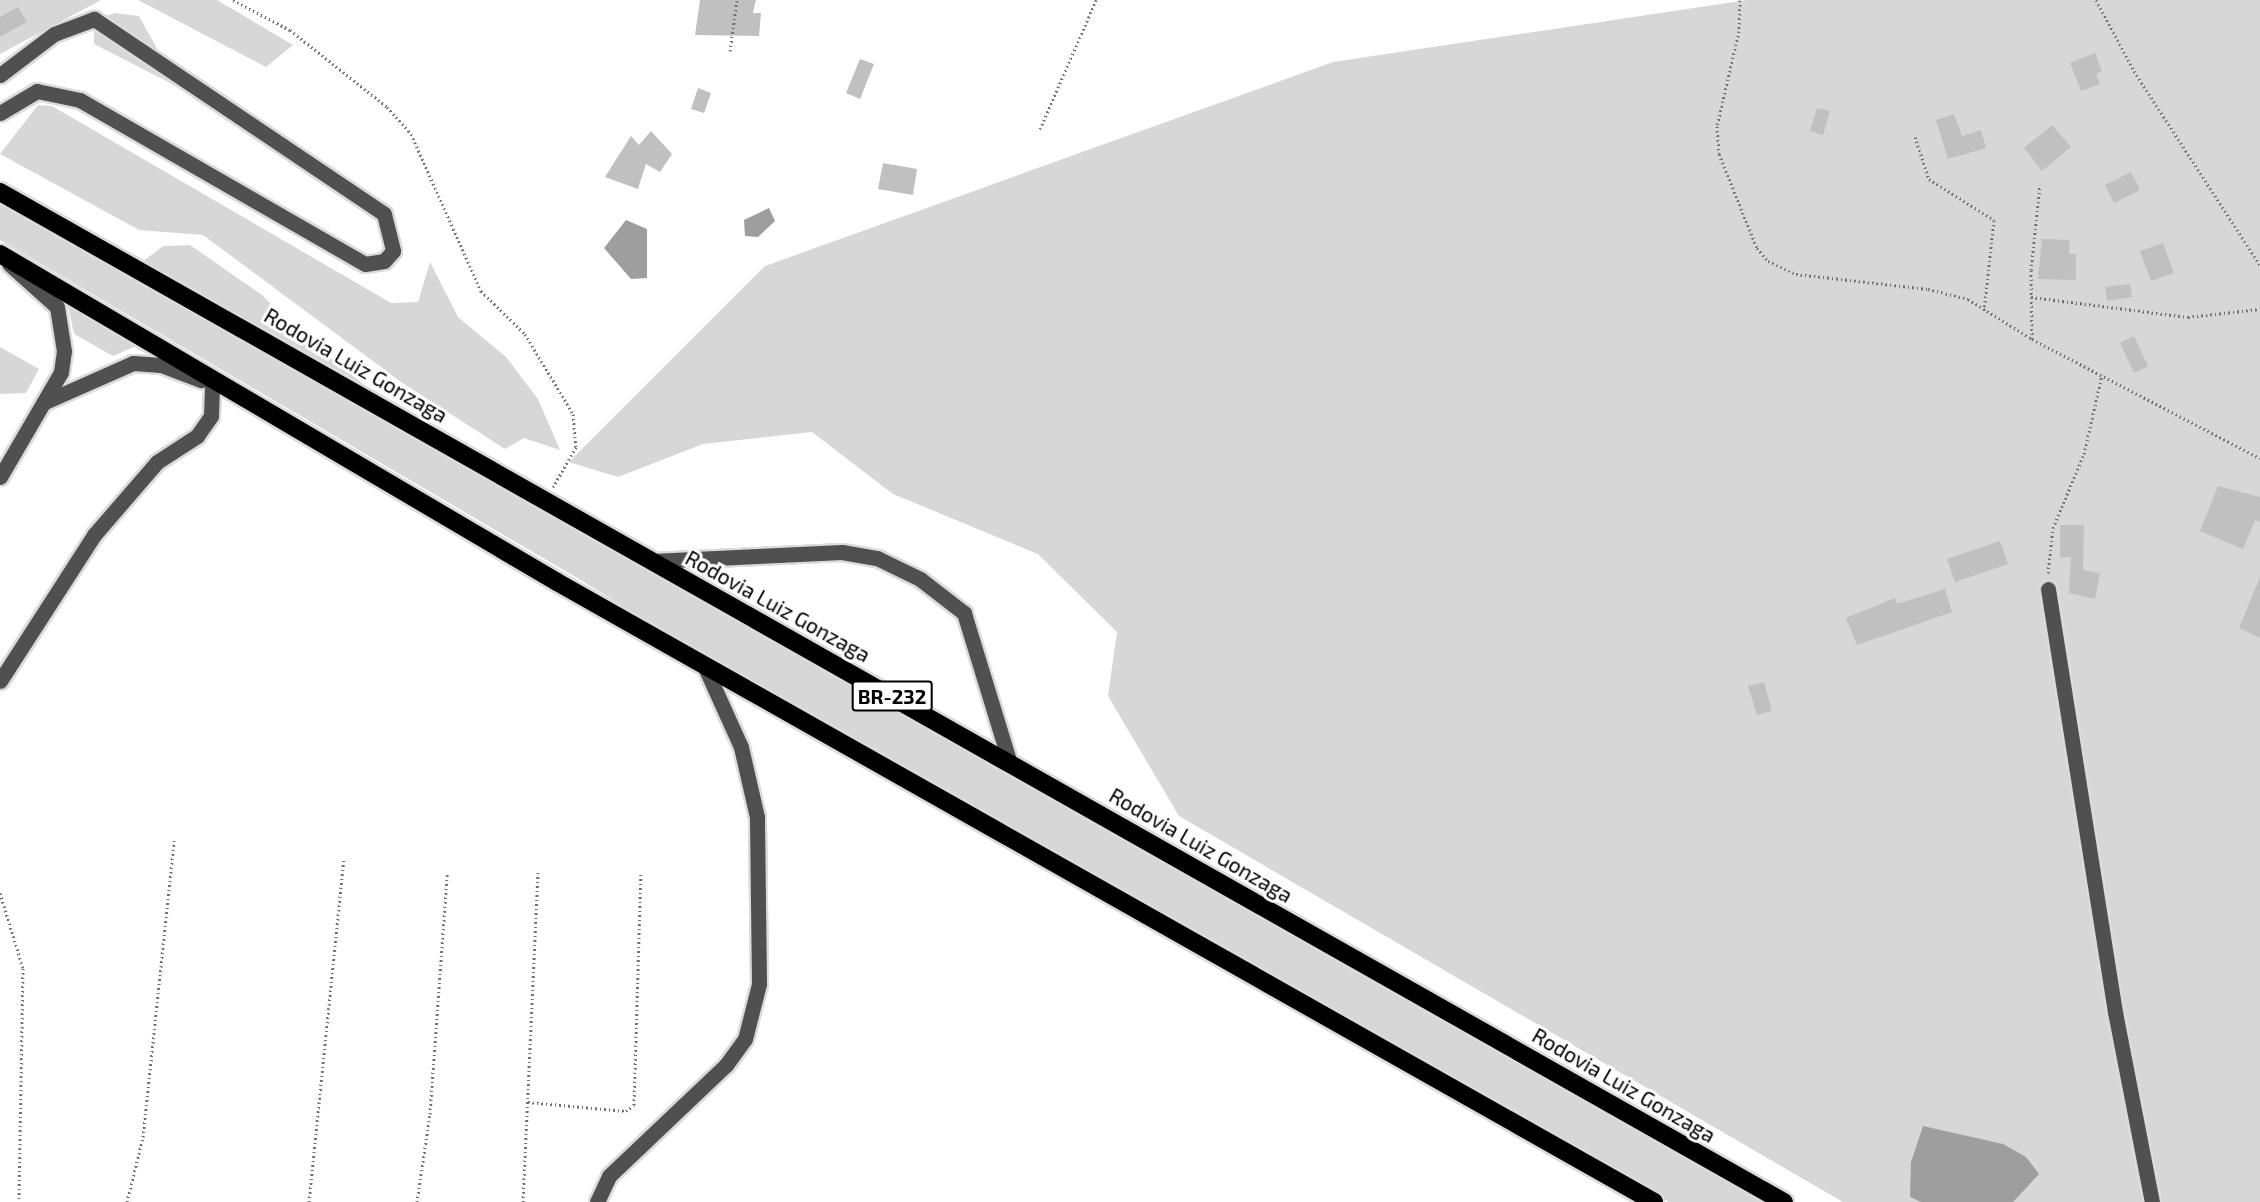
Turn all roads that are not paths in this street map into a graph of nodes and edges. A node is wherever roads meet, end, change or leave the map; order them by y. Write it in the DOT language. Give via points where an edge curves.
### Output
graph roads {
  1 [pos="0,75"];
  2 [pos="0,113"];
  3 [pos="0,192"];
  4 [pos="0,255"];
  5 [pos="212,385"];
  6 [pos="248,400"];
  7 [pos="45,402"];
  8 [pos="0,477"];
  9 [pos="652,561"];
  10 [pos="2048,590"];
  11 [pos="704,665"];
  12 [pos="0,681"];
  13 [pos="1010,763"];
  14 [pos="597,1202"];
  15 [pos="1654,1202"];
  16 [pos="1784,1202"];
  17 [pos="2152,1202"];
  1 -- 2 [label="street" via="54,34 94,19 384,213 393,251 384,261 365,264 80,100 37,92"];
  3 -- 9 [label="highway, Rodovia Luiz Gonzaga / BR-232"];
  4 -- 6 [label="highway, BR-232"];
  4 -- 7 [label="street" via="57,308 64,351 61,372"];
  5 -- 6 [label="street"];
  5 -- 7 [label="street" via="161,365 134,363"];
  5 -- 12 [label="street" via="211,416 197,436 157,462 94,535"];
  6 -- 11 [label="highway, BR-232"];
  7 -- 8 [label="street"];
  9 -- 13 [label="highway, Rodovia Luiz Gonzaga / BR-232"];
  9 -- 13 [label="street" via="842,552 877,558 920,579 964,613"];
  10 -- 17 [label="street" via="2115,1012"];
  11 -- 14 [label="street" via="741,747 757,817 759,984 745,1039 726,1065 609,1176"];
  11 -- 15 [label="highway, BR-232"];
  13 -- 16 [label="highway, Rodovia Luiz Gonzaga / BR-232"];
}
